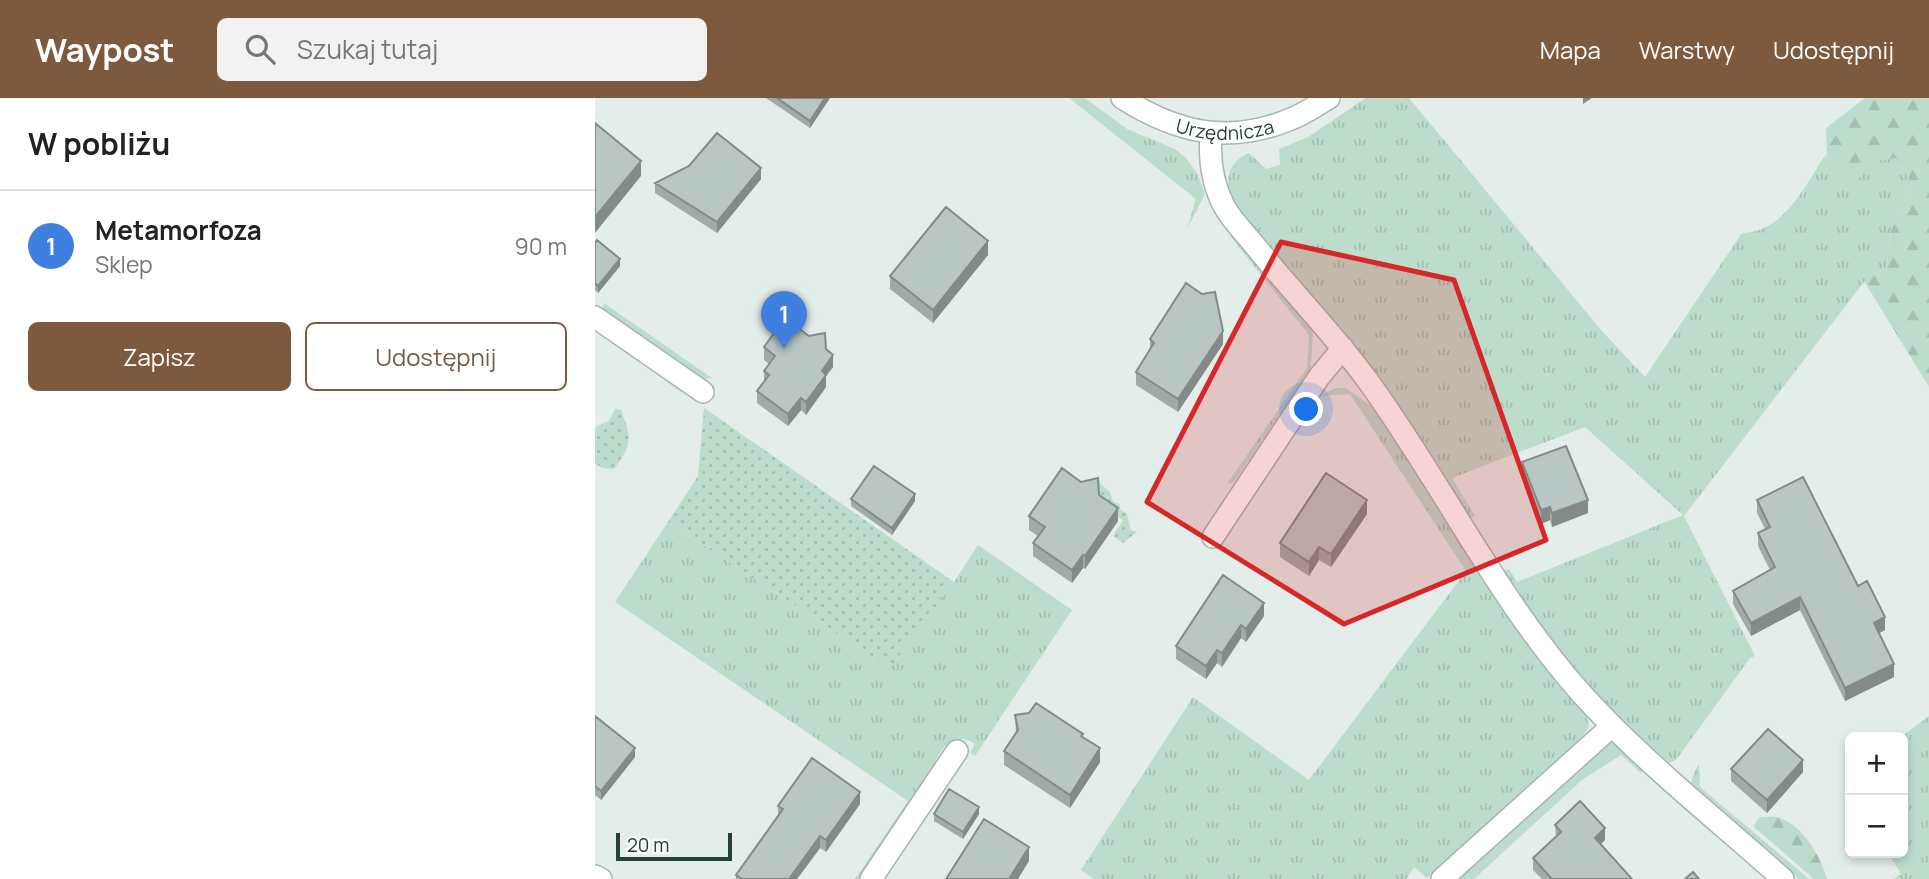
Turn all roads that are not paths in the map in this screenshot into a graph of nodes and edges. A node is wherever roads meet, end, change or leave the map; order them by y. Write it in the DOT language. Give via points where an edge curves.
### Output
graph roads {
  1 [pos="1122,98"];
  2 [pos="1329,98"];
  3 [pos="1211,134"];
  4 [pos="595,317"];
  5 [pos="1343,348"];
  6 [pos="703,392"];
  7 [pos="1213,537"];
  8 [pos="1612,726"];
  9 [pos="957,751"];
  10 [pos="595,876"];
  11 [pos="601,879"];
  12 [pos="871,879"];
  13 [pos="1442,879"];
  14 [pos="1783,879"];
  1 -- 3 [label="street, Urzędnicza" via="1174,125"];
  2 -- 3 [label="street, Urzędnicza" via="1292,119 1253,131"];
  3 -- 5 [label="street" via="1209,157 1225,208"];
  4 -- 6 [label="street"];
  5 -- 7 [label="street"];
  5 -- 8 [label="street" via="1510,600 1579,691"];
  8 -- 13 [label="street"];
  8 -- 14 [label="street"];
  9 -- 12 [label="street"];
  10 -- 11 [label="street"];
}
